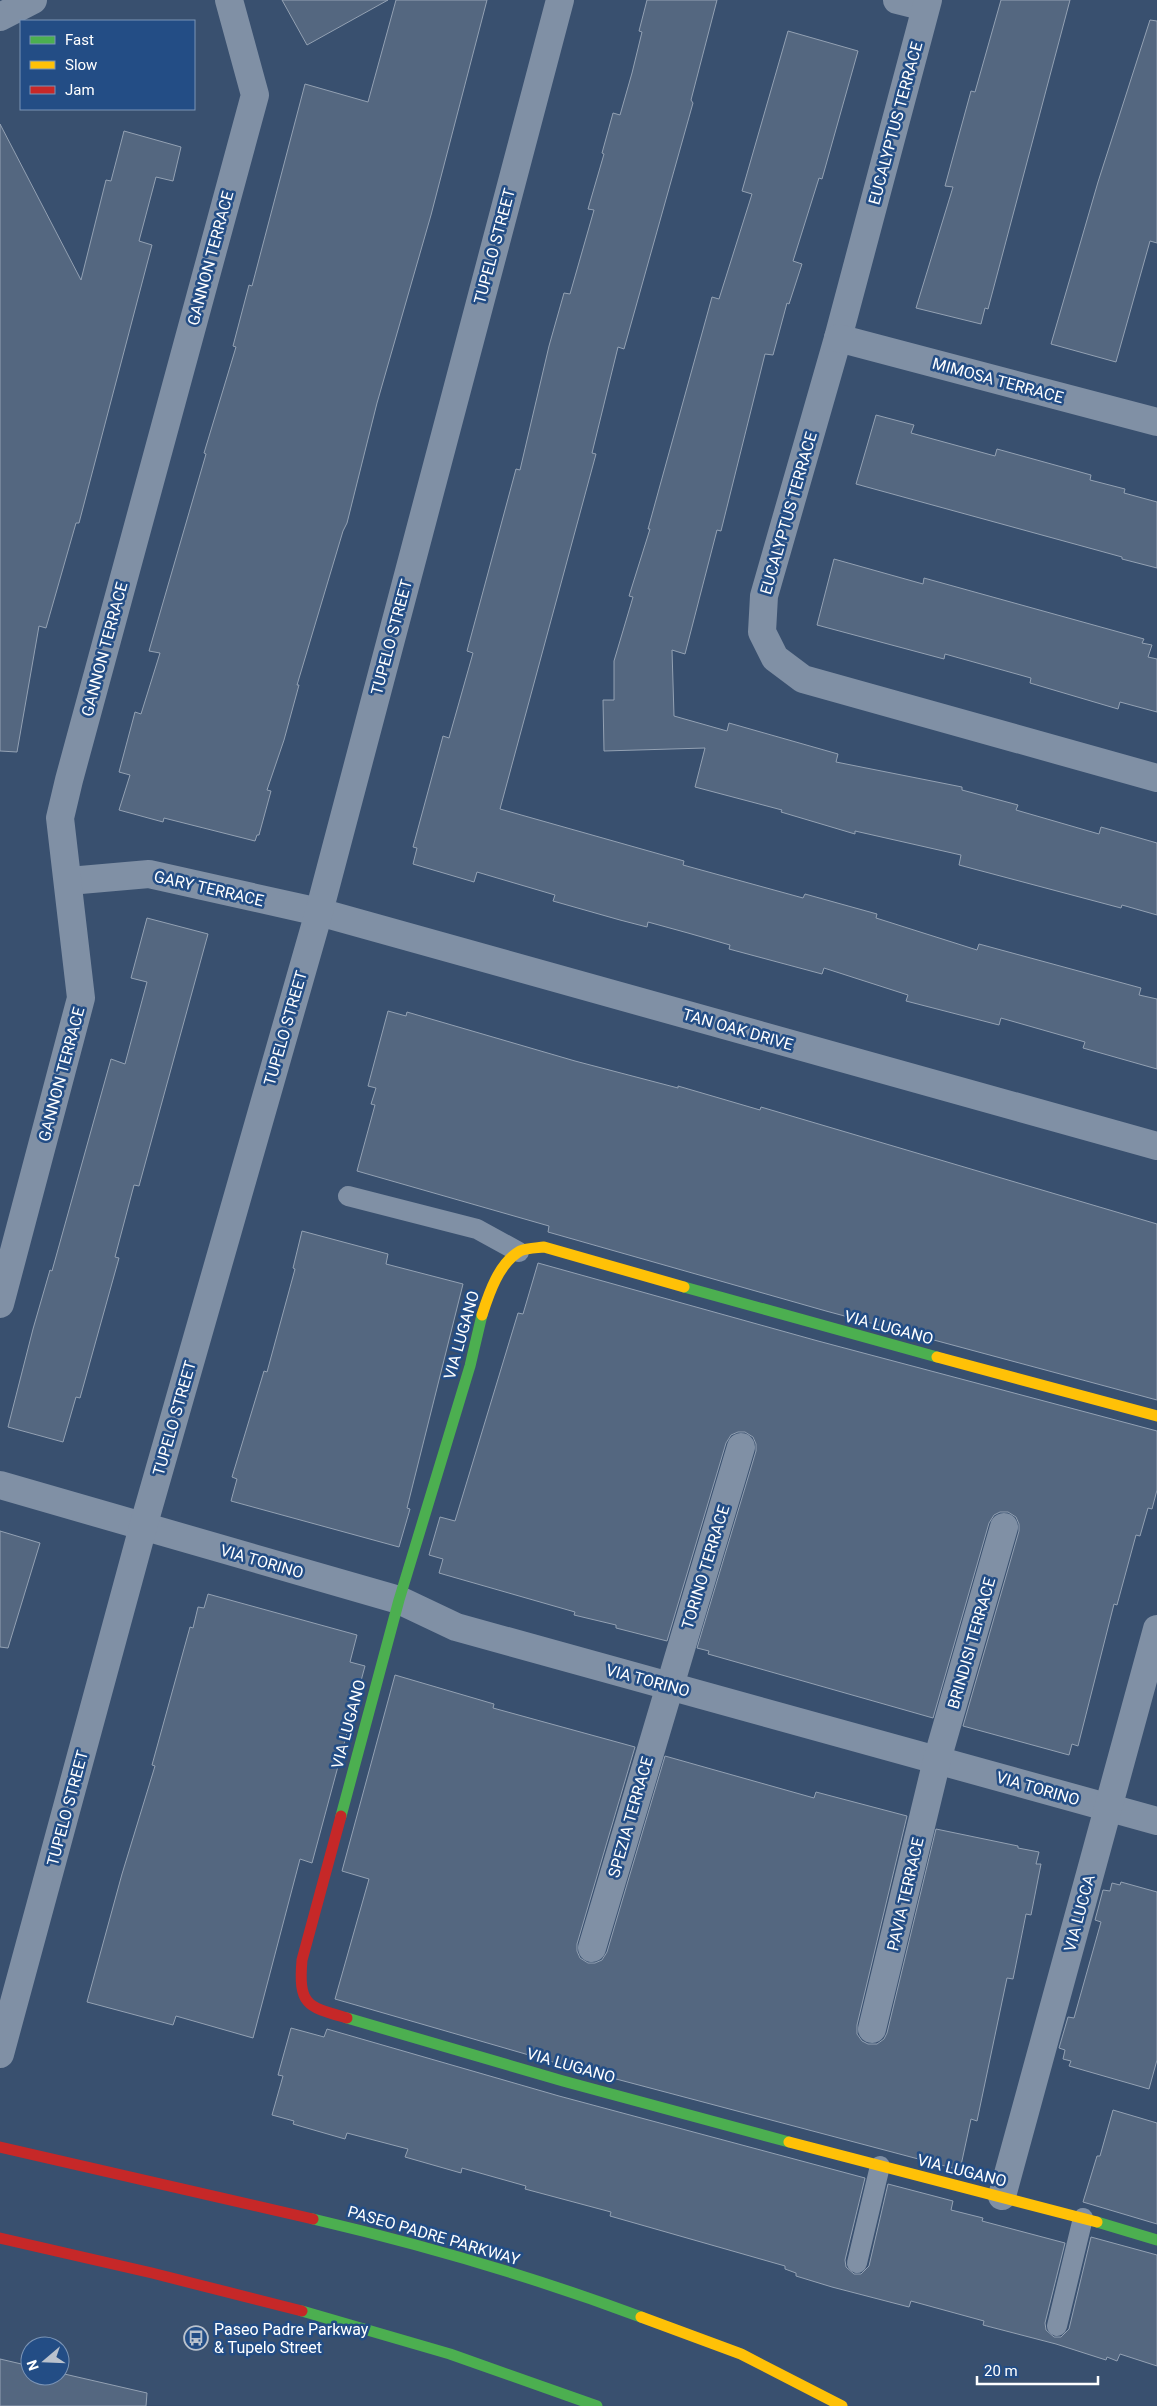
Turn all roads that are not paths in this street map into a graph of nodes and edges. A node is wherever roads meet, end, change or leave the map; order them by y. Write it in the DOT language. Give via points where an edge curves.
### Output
graph roads {
  1 [pos="33,0"];
  2 [pos="229,0"];
  3 [pos="560,0"];
  4 [pos="897,0"];
  5 [pos="927,4"];
  6 [pos="0,18"];
  7 [pos="838,338"];
  8 [pos="1157,422"];
  9 [pos="1157,778"];
  10 [pos="70,881"];
  11 [pos="319,912"];
  12 [pos="1157,1146"];
  13 [pos="348,1196"];
  14 [pos="518,1252"];
  15 [pos="0,1304"];
  16 [pos="1157,1416"];
  17 [pos="741,1447"];
  18 [pos="0,1485"];
  19 [pos="143,1527"];
  20 [pos="1004,1527"];
  21 [pos="399,1600"];
  22 [pos="1157,1629"];
  23 [pos="668,1686"];
  24 [pos="937,1760"];
  25 [pos="1108,1807"];
  26 [pos="1157,1821"];
  27 [pos="592,1948"];
  28 [pos="872,2029"];
  29 [pos="0,2054"];
  30 [pos="0,2147"];
  31 [pos="880,2166"];
  32 [pos="1002,2196"];
  33 [pos="1083,2218"];
  34 [pos="0,2238"];
  35 [pos="1157,2240"];
  36 [pos="857,2263"];
  37 [pos="1057,2326"];
  38 [pos="597,2406"];
  39 [pos="842,2406"];
  1 -- 6 [label="street"];
  2 -- 10 [label="street, GANNON TERRACE" via="255,95 60,818"];
  3 -- 11 [label="street, TUPELO STREET"];
  4 -- 5 [label="street, EUCALYPTUS TERRACE"];
  5 -- 7 [label="street, EUCALYPTUS TERRACE"];
  7 -- 8 [label="street, MIMOSA TERRACE"];
  7 -- 9 [label="street, EUCALYPTUS TERRACE" via="764,596 762,632 775,658 804,679"];
  10 -- 11 [label="street, GARY TERRACE" via="149,874"];
  10 -- 15 [label="street, GANNON TERRACE" via="81,998"];
  11 -- 12 [label="street, TAN OAK DRIVE"];
  11 -- 19 [label="street, TUPELO STREET"];
  13 -- 14 [label="lane" via="477,1229"];
  14 -- 16 [label="street, VIA LUGANO" via="544,1247"];
  14 -- 21 [label="street, VIA LUGANO" via="493,1281"];
  17 -- 23 [label="street, TORINO TERRACE"];
  18 -- 19 [label="street, VIA TORINO"];
  19 -- 21 [label="street, VIA TORINO"];
  19 -- 29 [label="street, TUPELO STREET"];
  20 -- 24 [label="street, BRINDISI TERRACE"];
  21 -- 23 [label="street, VIA TORINO" via="456,1627"];
  21 -- 31 [label="street, VIA LUGANO" via="302,1960 300,1981 308,2004 315,2009 563,2081"];
  22 -- 25 [label="street, VIA LUCCA"];
  23 -- 24 [label="street, VIA TORINO"];
  23 -- 27 [label="street, SPEZIA TERRACE"];
  24 -- 25 [label="street, VIA TORINO"];
  24 -- 28 [label="street, PAVIA TERRACE"];
  25 -- 26 [label="street, VIA TORINO"];
  25 -- 32 [label="street, VIA LUCCA"];
  30 -- 39 [label="street, PASEO PADRE PARKWAY" via="388,2236 566,2289 741,2354"];
  31 -- 32 [label="street, VIA LUGANO"];
  31 -- 36 [label="lane"];
  32 -- 33 [label="street, VIA LUGANO"];
  33 -- 35 [label="street, VIA LUGANO"];
  33 -- 37 [label="lane"];
  34 -- 38 [label="street" via="179,2278 354,2323 527,2379"];
}
